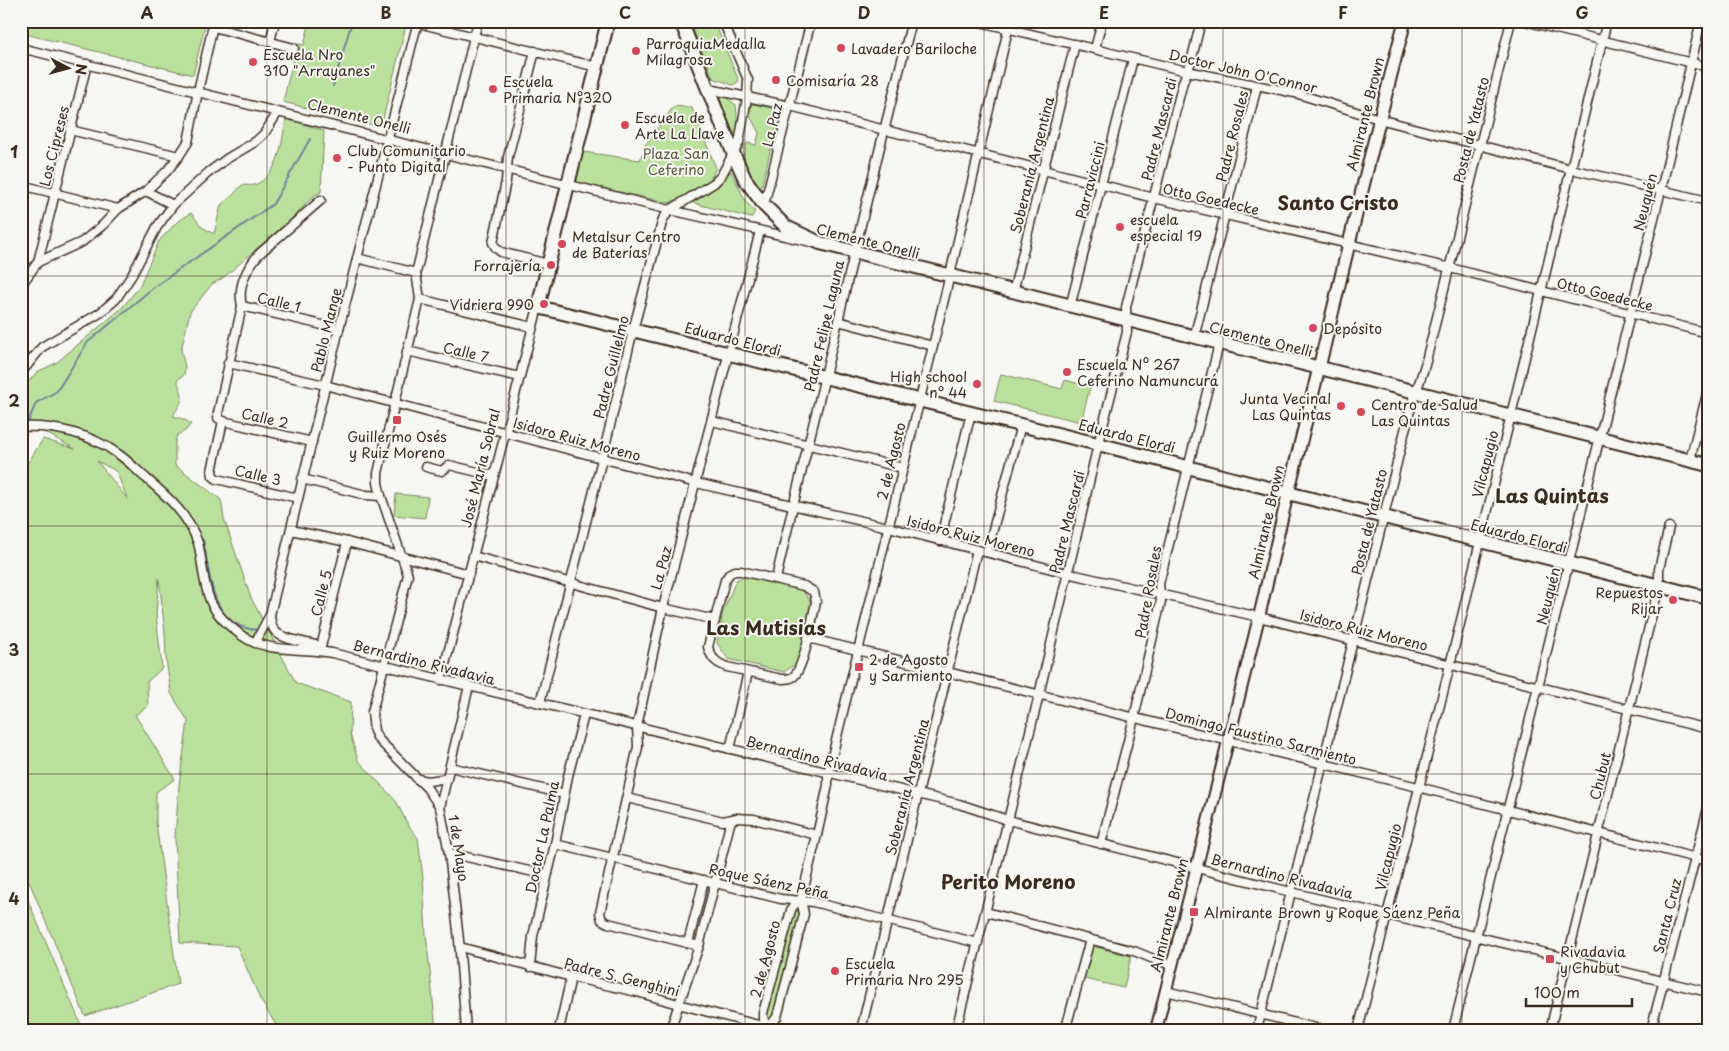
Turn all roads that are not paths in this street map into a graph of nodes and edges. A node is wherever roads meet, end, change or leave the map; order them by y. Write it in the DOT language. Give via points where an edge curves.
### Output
graph roads {
  1 [pos="275,21"];
  2 [pos="478,21"];
  3 [pos="608,21"];
  4 [pos="681,21"];
  5 [pos="723,21"];
  6 [pos="811,21"];
  7 [pos="912,21"];
  8 [pos="976,21"];
  9 [pos="1102,21"];
  10 [pos="1201,21"];
  11 [pos="1405,21"];
  12 [pos="1511,21"];
  13 [pos="1525,21"];
  14 [pos="1607,21"];
  15 [pos="1701,21"];
  16 [pos="418,22"];
  17 [pos="214,24"];
  18 [pos="1009,25"];
  19 [pos="474,36"];
  20 [pos="1602,41"];
  21 [pos="270,42"];
  22 [pos="1075,44"];
  23 [pos="21,48"];
  24 [pos="294,48"];
  25 [pos="1095,49"];
  26 [pos="535,51"];
  27 [pos="1133,58"];
  28 [pos="1691,62"];
  29 [pos="87,64"];
  30 [pos="597,67"];
  31 [pos="1708,67"];
  32 [pos="1187,71"];
  33 [pos="1257,86"];
  34 [pos="709,89"];
  35 [pos="198,91"];
  36 [pos="747,98"];
  37 [pos="790,106"];
  38 [pos="278,112"];
  39 [pos="1379,119"];
  40 [pos="70,130"];
  41 [pos="883,130"];
  42 [pos="388,138"];
  43 [pos="1480,145"];
  44 [pos="444,154"];
  45 [pos="978,154"];
  46 [pos="179,156"];
  47 [pos="734,156"];
  48 [pos="507,168"];
  49 [pos="1571,169"];
  50 [pos="1044,170"];
  51 [pos="568,184"];
  52 [pos="1102,184"];
  53 [pos="21,186"];
  54 [pos="1661,190"];
  55 [pos="146,191"];
  56 [pos="55,194"];
  57 [pos="1154,198"];
  58 [pos="321,200"];
  59 [pos="1708,201"];
  60 [pos="173,205"];
  61 [pos="764,205"];
  62 [pos="118,209"];
  63 [pos="670,210"];
  64 [pos="1224,215"];
  65 [pos="760,231"];
  66 [pos="820,243"];
  67 [pos="1349,244"];
  68 [pos="854,253"];
  69 [pos="357,258"];
  70 [pos="38,262"];
  71 [pos="548,264"];
  72 [pos="1450,268"];
  73 [pos="416,273"];
  74 [pos="950,276"];
  75 [pos="21,284"];
  76 [pos="1541,291"];
  77 [pos="1013,292"];
  78 [pos="420,298"];
  79 [pos="242,306"];
  80 [pos="538,307"];
  81 [pos="1070,307"];
  82 [pos="1630,314"];
  83 [pos="838,321"];
  84 [pos="1126,321"];
  85 [pos="532,327"];
  86 [pos="339,329"];
  87 [pos="633,330"];
  88 [pos="1708,333"];
  89 [pos="1194,338"];
  90 [pos="1219,344"];
  91 [pos="933,346"];
  92 [pos="407,351"];
  93 [pos="729,354"];
  94 [pos="228,362"];
  95 [pos="1320,368"];
  96 [pos="21,373"];
  97 [pos="520,377"];
  98 [pos="825,377"];
  99 [pos="325,386"];
  100 [pos="1708,390"];
  101 [pos="1415,392"];
  102 [pos="919,400"];
  103 [pos="394,404"];
  104 [pos="971,413"];
  105 [pos="1510,416"];
  106 [pos="223,421"];
  107 [pos="712,421"];
  108 [pos="1021,425"];
  109 [pos="21,427"];
  110 [pos="505,433"];
  111 [pos="1600,438"];
  112 [pos="312,442"];
  113 [pos="808,444"];
  114 [pos="1098,444"];
  115 [pos="602,459"];
  116 [pos="1690,460"];
  117 [pos="1708,465"];
  118 [pos="426,467"];
  119 [pos="1188,467"];
  120 [pos="903,468"];
  121 [pos="494,476"];
  122 [pos="302,480"];
  123 [pos="696,483"];
  124 [pos="1288,493"];
  125 [pos="381,496"];
  126 [pos="298,498"];
  127 [pos="792,505"];
  128 [pos="1383,517"];
  129 [pos="888,527"];
  130 [pos="1669,527"];
  131 [pos="290,530"];
  132 [pos="940,540"];
  133 [pos="1480,541"];
  134 [pos="347,542"];
  135 [pos="977,550"];
  136 [pos="987,552"];
  137 [pos="473,556"];
  138 [pos="402,557"];
  139 [pos="1569,563"];
  140 [pos="1067,573"];
  141 [pos="468,574"];
  142 [pos="776,579"];
  143 [pos="570,584"];
  144 [pos="1659,586"];
  145 [pos="1160,594"];
  146 [pos="1708,598"];
  147 [pos="663,608"];
  148 [pos="270,615"];
  149 [pos="1259,617"];
  150 [pos="715,620"];
  151 [pos="808,638"];
  152 [pos="1352,640"];
  153 [pos="255,643"];
  154 [pos="320,648"];
  155 [pos="858,650"];
  156 [pos="1450,664"];
  157 [pos="384,666"];
  158 [pos="748,672"];
  159 [pos="947,672"];
  160 [pos="441,680"];
  161 [pos="469,686"];
  162 [pos="1538,686"];
  163 [pos="1039,695"];
  164 [pos="540,703"];
  165 [pos="1630,709"];
  166 [pos="584,714"];
  167 [pos="1134,718"];
  168 [pos="637,726"];
  169 [pos="1708,728"];
  170 [pos="1228,742"];
  171 [pos="730,749"];
  172 [pos="1322,764"];
  173 [pos="450,767"];
  174 [pos="828,774"];
  175 [pos="447,778"];
  176 [pos="417,779"];
  177 [pos="1418,788"];
  178 [pos="564,794"];
  179 [pos="918,796"];
  180 [pos="627,798"];
  181 [pos="440,807"];
  182 [pos="1708,808"];
  183 [pos="1508,810"];
  184 [pos="731,820"];
  185 [pos="1008,820"];
  186 [pos="1598,833"];
  187 [pos="817,834"];
  188 [pos="555,844"];
  189 [pos="1102,844"];
  190 [pos="449,854"];
  191 [pos="1695,857"];
  192 [pos="612,858"];
  193 [pos="1708,861"];
  194 [pos="1197,868"];
  195 [pos="547,875"];
  196 [pos="704,880"];
  197 [pos="716,883"];
  198 [pos="1291,892"];
  199 [pos="801,900"];
  200 [pos="986,912"];
  201 [pos="1386,914"];
  202 [pos="888,920"];
  203 [pos="1476,936"];
  204 [pos="1090,939"];
  205 [pos="978,943"];
  206 [pos="688,944"];
  207 [pos="699,946"];
  208 [pos="460,947"];
  209 [pos="1568,958"];
  210 [pos="1172,965"];
  211 [pos="530,966"];
  212 [pos="572,977"];
  213 [pos="1663,981"];
  214 [pos="1166,991"];
  215 [pos="1708,992"];
  216 [pos="678,1004"];
  217 [pos="1261,1014"];
  218 [pos="1067,1024"];
  219 [pos="767,1029"];
  220 [pos="466,1030"];
  221 [pos="559,1030"];
  222 [pos="670,1030"];
  223 [pos="778,1030"];
  224 [pos="861,1030"];
  225 [pos="956,1030"];
  226 [pos="1156,1030"];
  227 [pos="1257,1030"];
  228 [pos="1324,1030"];
  229 [pos="1358,1030"];
  230 [pos="1453,1030"];
  231 [pos="1550,1030"];
  232 [pos="1651,1030"];
  1 -- 21 [label="street"];
  2 -- 19 [label="street"];
  3 -- 30 [label="main road, José María Sobral"];
  4 -- 34 [label="main road"];
  5 -- 36 [label="street" via="748,80"];
  6 -- 37 [label="street, La Paz"];
  7 -- 41 [label="street, Padre Felipe Laguna"];
  8 -- 18 [label="street, Doctor John O'Connor"];
  9 -- 25 [label="street"];
  10 -- 32 [label="street, Padre Mascardi"];
  11 -- 39 [label="main road, Almirante Brown"];
  12 -- 43 [label="street, Posta de Yatasto"];
  13 -- 20 [label="street"];
  14 -- 20 [label="street, Vilcapugio"];
  15 -- 28 [label="street, Neuquén"];
  16 -- 19 [label="street"];
  16 -- 42 [label="street, Pablo Mange"];
  17 -- 21 [label="street"];
  17 -- 35 [label="street"];
  18 -- 22 [label="street, Doctor John O'Connor"];
  18 -- 45 [label="street, 2 de Agosto"];
  19 -- 26 [label="street"];
  19 -- 44 [label="street"];
  20 -- 28 [label="street"];
  20 -- 49 [label="street, Vilcapugio"];
  21 -- 24 [label="street"];
  22 -- 25 [label="street, Doctor John O'Connor"];
  22 -- 50 [label="street, Soberanía Argentina"];
  23 -- 29 [label="street, Clemente Onelli"];
  25 -- 27 [label="street, Doctor John O'Connor"];
  26 -- 30 [label="street"];
  26 -- 48 [label="street"];
  27 -- 32 [label="street, Doctor John O'Connor"];
  27 -- 52 [label="street, Parraviccini"];
  28 -- 31 [label="street"];
  28 -- 54 [label="street, Neuquén"];
  29 -- 35 [label="street, Clemente Onelli"];
  29 -- 40 [label="street, Los Cipreses"];
  30 -- 51 [label="main road, José María Sobral"];
  32 -- 33 [label="street, Doctor John O'Connor"];
  32 -- 57 [label="street, Padre Mascardi"];
  33 -- 39 [label="street, Doctor John O'Connor"];
  33 -- 64 [label="street, Padre Rosales"];
  34 -- 36 [label="street, Otto Goedecke"];
  34 -- 47 [label="main road"];
  35 -- 38 [label="street, Clemente Onelli"];
  35 -- 46 [label="street" via="188,142"];
  36 -- 37 [label="street, Otto Goedecke"];
  36 -- 47 [label="street" via="743,130"];
  37 -- 41 [label="street, Otto Goedecke"];
  37 -- 61 [label="street, La Paz"];
  38 -- 42 [label="street, Clemente Onelli"];
  38 -- 60 [label="street" via="255,142 209,172"];
  39 -- 43 [label="street, Doctor John O'Connor"];
  39 -- 67 [label="main road, Almirante Brown"];
  40 -- 46 [label="street"];
  40 -- 56 [label="street, Los Cipreses"];
  41 -- 45 [label="street, Otto Goedecke"];
  41 -- 68 [label="street, Padre Felipe Laguna"];
  42 -- 44 [label="street, Clemente Onelli"];
  42 -- 69 [label="street, Pablo Mange"];
  43 -- 49 [label="street, Doctor John O'Connor"];
  43 -- 72 [label="street, Posta de Yatasto"];
  44 -- 48 [label="street, Clemente Onelli"];
  44 -- 73 [label="street"];
  45 -- 50 [label="street, Otto Goedecke"];
  45 -- 74 [label="street, 2 de Agosto"];
  46 -- 55 [label="street"];
  47 -- 61 [label="main road" via="745,179"];
  47 -- 63 [label="street" via="714,183"];
  48 -- 51 [label="street, Clemente Onelli"];
  48 -- 71 [label="street" via="493,243 501,252"];
  49 -- 54 [label="street, Doctor John O'Connor"];
  49 -- 76 [label="street, Vilcapugio"];
  50 -- 52 [label="street, Otto Goedecke"];
  50 -- 77 [label="street, Soberanía Argentina"];
  51 -- 63 [label="street, Clemente Onelli"];
  51 -- 71 [label="main road, José María Sobral"];
  52 -- 57 [label="street, Otto Goedecke"];
  52 -- 81 [label="street, Parraviccini"];
  53 -- 56 [label="street"];
  54 -- 59 [label="street, Doctor John O'Connor"];
  54 -- 82 [label="street, Neuquén"];
  55 -- 60 [label="street"];
  55 -- 62 [label="street"];
  56 -- 62 [label="street"];
  56 -- 70 [label="street, Los Cipreses"];
  57 -- 64 [label="street, Otto Goedecke"];
  57 -- 84 [label="street, Padre Mascardi" via="1126,307"];
  58 -- 79 [label="street" via="252,261 242,280"];
  60 -- 96 [label="street" via="156,227 132,276 116,299 100,313 42,347"];
  61 -- 66 [label="main road" via="786,227"];
  62 -- 70 [label="street" via="82,242"];
  63 -- 65 [label="street, Clemente Onelli"];
  63 -- 87 [label="street, Padre Guillelmo" via="663,219"];
  64 -- 67 [label="street, Otto Goedecke"];
  64 -- 89 [label="street, Padre Rosales"];
  65 -- 66 [label="street, Clemente Onelli"];
  65 -- 93 [label="street, La Paz"];
  66 -- 68 [label="main road, Clemente Onelli"];
  67 -- 72 [label="street, Otto Goedecke"];
  67 -- 95 [label="main road, Almirante Brown"];
  68 -- 74 [label="main road, Clemente Onelli"];
  68 -- 83 [label="street, Padre Felipe Laguna"];
  69 -- 73 [label="street"];
  69 -- 86 [label="street, Pablo Mange"];
  70 -- 75 [label="street"];
  71 -- 80 [label="main road, José María Sobral"];
  72 -- 76 [label="street, Otto Goedecke"];
  72 -- 101 [label="street, Posta de Yatasto"];
  73 -- 78 [label="street"];
  74 -- 77 [label="main road, Clemente Onelli"];
  74 -- 91 [label="street, 2 de Agosto"];
  76 -- 82 [label="street, Otto Goedecke"];
  76 -- 105 [label="street, Vilcapugio"];
  77 -- 81 [label="main road, Clemente Onelli"];
  78 -- 85 [label="street"];
  78 -- 92 [label="street, 1 de Mayo"];
  79 -- 86 [label="street, Calle 1"];
  79 -- 94 [label="street"];
  80 -- 85 [label="street, José María Sobral"];
  80 -- 87 [label="main road, Eduardo Elordi"];
  81 -- 84 [label="main road, Clemente Onelli"];
  82 -- 88 [label="street, Otto Goedecke"];
  82 -- 111 [label="street, Neuquén"];
  83 -- 91 [label="street"];
  83 -- 98 [label="street, Padre Felipe Laguna"];
  84 -- 89 [label="main road, Clemente Onelli"];
  84 -- 114 [label="street, Padre Mascardi" via="1127,332"];
  85 -- 97 [label="street, José María Sobral"];
  86 -- 99 [label="street, Pablo Mange"];
  87 -- 93 [label="main road, Eduardo Elordi"];
  87 -- 115 [label="street, Padre Guillelmo"];
  89 -- 90 [label="main road, Clemente Onelli"];
  90 -- 95 [label="main road, Clemente Onelli"];
  90 -- 119 [label="street, Padre Rosales"];
  91 -- 102 [label="street, 2 de Agosto"];
  92 -- 97 [label="street, Calle 7"];
  92 -- 103 [label="street, 1 de Mayo"];
  93 -- 98 [label="main road, Eduardo Elordi"];
  93 -- 107 [label="street, La Paz"];
  94 -- 99 [label="street, Isidoro Ruiz Moreno"];
  94 -- 106 [label="street, Calle 2" via="218,413 218,418"];
  95 -- 101 [label="main road, Clemente Onelli"];
  95 -- 124 [label="main road, Almirante Brown"];
  97 -- 110 [label="street, José María Sobral"];
  98 -- 102 [label="main road, Eduardo Elordi"];
  98 -- 113 [label="street, Padre Felipe Laguna"];
  99 -- 103 [label="street, Isidoro Ruiz Moreno"];
  99 -- 112 [label="street, Pablo Mange"];
  100 -- 116 [label="street"];
  101 -- 105 [label="main road, Clemente Onelli"];
  101 -- 128 [label="street, Posta de Yatasto"];
  102 -- 104 [label="main road, Eduardo Elordi"];
  102 -- 120 [label="street, 2 de Agosto"];
  103 -- 110 [label="street, Isidoro Ruiz Moreno"];
  103 -- 125 [label="street, 1 de Mayo" via="378,473"];
  104 -- 108 [label="main road, Eduardo Elordi"];
  104 -- 132 [label="street"];
  105 -- 111 [label="main road, Clemente Onelli"];
  105 -- 133 [label="street, Vilcapugio"];
  106 -- 112 [label="street, Calle 2"];
  106 -- 126 [label="street, Calle 3" via="213,476"];
  107 -- 113 [label="street"];
  107 -- 123 [label="street, La Paz"];
  108 -- 114 [label="main road, Eduardo Elordi"];
  108 -- 136 [label="street"];
  109 -- 153 [label="street, Bernardino Rivadavia" via="63,430 102,445 119,454 164,493 188,522 196,538 208,601 228,625"];
  110 -- 115 [label="street, Isidoro Ruiz Moreno"];
  110 -- 121 [label="street, José María Sobral"];
  111 -- 116 [label="main road, Clemente Onelli"];
  111 -- 139 [label="street, Neuquén"];
  112 -- 122 [label="street, Pablo Mange"];
  113 -- 120 [label="street"];
  113 -- 127 [label="street, Padre Felipe Laguna"];
  114 -- 119 [label="main road, Eduardo Elordi"];
  114 -- 140 [label="street, Padre Mascardi"];
  115 -- 123 [label="street, Isidoro Ruiz Moreno"];
  115 -- 143 [label="street, Padre Guillelmo"];
  116 -- 117 [label="main road, Clemente Onelli"];
  118 -- 121 [label="street" via="442,471 449,465"];
  119 -- 124 [label="main road, Eduardo Elordi"];
  119 -- 145 [label="street, Padre Rosales" via="1159,584"];
  120 -- 129 [label="street, 2 de Agosto"];
  121 -- 137 [label="street, José María Sobral"];
  122 -- 125 [label="street, Calle 3"];
  122 -- 126 [label="street, Pablo Mange"];
  123 -- 127 [label="street, Isidoro Ruiz Moreno"];
  123 -- 147 [label="street, La Paz"];
  124 -- 128 [label="main road, Eduardo Elordi"];
  124 -- 149 [label="street, Almirante Brown"];
  125 -- 138 [label="street, 1 de Mayo"];
  126 -- 131 [label="street, Pablo Mange"];
  127 -- 129 [label="street, Isidoro Ruiz Moreno"];
  127 -- 142 [label="street, Padre Felipe Laguna"];
  128 -- 133 [label="main road, Eduardo Elordi"];
  128 -- 152 [label="street, Posta de Yatasto"];
  129 -- 132 [label="street, Isidoro Ruiz Moreno"];
  129 -- 155 [label="street, 2 de Agosto"];
  130 -- 144 [label="street, Chubut" via="1659,569"];
  131 -- 134 [label="street"];
  131 -- 148 [label="street, Pablo Mange"];
  132 -- 135 [label="street, Isidoro Ruiz Moreno"];
  133 -- 139 [label="main road, Eduardo Elordi"];
  133 -- 156 [label="street, Vilcapugio"];
  134 -- 138 [label="street"];
  134 -- 154 [label="street, Calle 5"];
  135 -- 136 [label="street, Isidoro Ruiz Moreno"];
  135 -- 159 [label="street, Soberanía Argentina"];
  136 -- 140 [label="street, Isidoro Ruiz Moreno"];
  137 -- 141 [label="street, José María Sobral"];
  137 -- 143 [label="street"];
  138 -- 141 [label="street"];
  138 -- 157 [label="street, 1 de Mayo" via="408,575"];
  139 -- 144 [label="main road, Eduardo Elordi"];
  139 -- 162 [label="street, Neuquén"];
  140 -- 145 [label="street, Isidoro Ruiz Moreno"];
  140 -- 163 [label="street, Padre Mascardi"];
  141 -- 160 [label="street, José María Sobral"];
  142 -- 150 [label="street" via="741,571 730,573 725,580"];
  142 -- 151 [label="street" via="814,592 816,602"];
  143 -- 147 [label="street"];
  143 -- 164 [label="street, Padre Guillelmo"];
  144 -- 146 [label="main road, Eduardo Elordi"];
  144 -- 165 [label="street, Chubut"];
  145 -- 149 [label="street, Isidoro Ruiz Moreno"];
  145 -- 167 [label="street, Padre Rosales" via="1162,601"];
  147 -- 150 [label="street"];
  147 -- 168 [label="street, La Paz"];
  148 -- 153 [label="street, Pablo Mange"];
  148 -- 154 [label="street, Bernardino Rivadavia" via="275,631 283,637"];
  149 -- 152 [label="street, Isidoro Ruiz Moreno"];
  149 -- 170 [label="street, Almirante Brown"];
  150 -- 158 [label="street" via="708,647 712,659 720,665"];
  151 -- 155 [label="street, Domingo Faustino Sarmiento"];
  151 -- 158 [label="street" via="802,666 794,677 782,679"];
  152 -- 156 [label="street, Isidoro Ruiz Moreno"];
  152 -- 172 [label="street, Posta de Yatasto"];
  153 -- 154 [label="street, Bernardino Rivadavia" via="267,647"];
  154 -- 157 [label="street, Bernardino Rivadavia"];
  155 -- 159 [label="street, Domingo Faustino Sarmiento"];
  155 -- 174 [label="street, 2 de Agosto"];
  156 -- 162 [label="street, Isidoro Ruiz Moreno"];
  156 -- 177 [label="street, Vilcapugio"];
  157 -- 160 [label="street, Bernardino Rivadavia"];
  157 -- 176 [label="street, 1 de Mayo" via="372,712 374,731 382,744"];
  158 -- 171 [label="street"];
  159 -- 163 [label="street, Domingo Faustino Sarmiento"];
  159 -- 179 [label="street, Soberanía Argentina"];
  160 -- 161 [label="street, Bernardino Rivadavia"];
  161 -- 164 [label="street, Bernardino Rivadavia"];
  161 -- 173 [label="street"];
  162 -- 165 [label="street, Isidoro Ruiz Moreno"];
  162 -- 183 [label="street, Neuquén"];
  163 -- 167 [label="street, Domingo Faustino Sarmiento"];
  163 -- 185 [label="street, Padre Mascardi"];
  164 -- 166 [label="street, Bernardino Rivadavia"];
  165 -- 169 [label="street, Isidoro Ruiz Moreno"];
  165 -- 186 [label="street, Chubut"];
  166 -- 168 [label="street, Bernardino Rivadavia"];
  166 -- 178 [label="street, Doctor La Palma"];
  167 -- 170 [label="street, Domingo Faustino Sarmiento"];
  167 -- 189 [label="street, Padre Rosales"];
  168 -- 171 [label="street, Bernardino Rivadavia"];
  168 -- 180 [label="street, La Paz" via="638,747"];
  170 -- 172 [label="street, Domingo Faustino Sarmiento"];
  170 -- 194 [label="street, Almirante Brown"];
  171 -- 174 [label="street, Bernardino Rivadavia"];
  172 -- 177 [label="street, Domingo Faustino Sarmiento"];
  172 -- 198 [label="street, Posta de Yatasto"];
  173 -- 175 [label="street"];
  173 -- 178 [label="street"];
  174 -- 179 [label="street, Bernardino Rivadavia"];
  174 -- 187 [label="street, 2 de Agosto"];
  175 -- 176 [label="street"];
  175 -- 181 [label="street"];
  176 -- 181 [label="street, 1 de Mayo"];
  177 -- 183 [label="street, Domingo Faustino Sarmiento"];
  177 -- 201 [label="street, Vilcapugio"];
  178 -- 188 [label="street, Doctor La Palma"];
  179 -- 185 [label="street, Bernardino Rivadavia"];
  179 -- 202 [label="street, Soberanía Argentina"];
  180 -- 184 [label="street" via="723,821"];
  180 -- 192 [label="street, La Paz"];
  181 -- 190 [label="street, 1 de Mayo"];
  182 -- 191 [label="street, Santa Cruz"];
  183 -- 186 [label="street, Domingo Faustino Sarmiento"];
  183 -- 203 [label="street, Neuquén"];
  184 -- 187 [label="street" via="754,818"];
  184 -- 197 [label="street"];
  185 -- 189 [label="street, Bernardino Rivadavia"];
  185 -- 200 [label="street, Padre Mascardi"];
  186 -- 191 [label="street, Domingo Faustino Sarmiento"];
  186 -- 209 [label="street, Chubut"];
  187 -- 199 [label="street, 2 de Agosto"];
  188 -- 192 [label="street, Roque Sáenz Peña"];
  188 -- 195 [label="street, Doctor La Palma"];
  189 -- 194 [label="street, Bernardino Rivadavia"];
  190 -- 195 [label="street"];
  190 -- 208 [label="street, 1 de Mayo"];
  191 -- 193 [label="street, Domingo Faustino Sarmiento"];
  191 -- 213 [label="street, Santa Cruz"];
  192 -- 196 [label="street, Roque Sáenz Peña"];
  192 -- 206 [label="street, La Paz" via="600,913 602,920"];
  194 -- 198 [label="street, Bernardino Rivadavia"];
  194 -- 210 [label="street, Almirante Brown"];
  195 -- 211 [label="street, Doctor La Palma" via="533,936"];
  196 -- 197 [label="street, Roque Sáenz Peña"];
  196 -- 206 [label="street"];
  197 -- 199 [label="street, Roque Sáenz Peña" via="781,899"];
  197 -- 207 [label="street"];
  198 -- 201 [label="street, Bernardino Rivadavia"];
  198 -- 217 [label="street, Posta de Yatasto"];
  199 -- 202 [label="street, Roque Sáenz Peña"];
  199 -- 219 [label="street, 2 de Agosto" via="804,914 777,1017"];
  199 -- 219 [label="street, 2 de Agosto" via="791,910 763,1013"];
  200 -- 204 [label="street"];
  200 -- 205 [label="street, Padre Mascardi"];
  201 -- 203 [label="street, Bernardino Rivadavia"];
  201 -- 229 [label="street, Vilcapugio"];
  202 -- 205 [label="street, Roque Sáenz Peña"];
  202 -- 224 [label="street, Soberanía Argentina"];
  203 -- 209 [label="street, Bernardino Rivadavia"];
  203 -- 230 [label="street, Neuquén"];
  204 -- 210 [label="street"];
  204 -- 218 [label="street"];
  205 -- 225 [label="street, Padre Mascardi"];
  206 -- 207 [label="street"];
  207 -- 216 [label="street"];
  208 -- 211 [label="street, Padre S. Genghini"];
  208 -- 220 [label="street, 1 de Mayo"];
  209 -- 213 [label="street, Bernardino Rivadavia"];
  209 -- 231 [label="street, Chubut"];
  210 -- 214 [label="street, Almirante Brown"];
  211 -- 212 [label="street, Padre S. Genghini"];
  212 -- 216 [label="street, Padre S. Genghini"];
  212 -- 221 [label="street"];
  213 -- 215 [label="street, Bernardino Rivadavia"];
  213 -- 232 [label="street, Santa Cruz"];
  214 -- 217 [label="street"];
  214 -- 226 [label="street, Almirante Brown"];
  216 -- 219 [label="street, Padre S. Genghini"];
  216 -- 222 [label="street"];
  217 -- 227 [label="street, Posta de Yatasto"];
  217 -- 228 [label="street"];
  219 -- 223 [label="street, Padre S. Genghini"];
}
